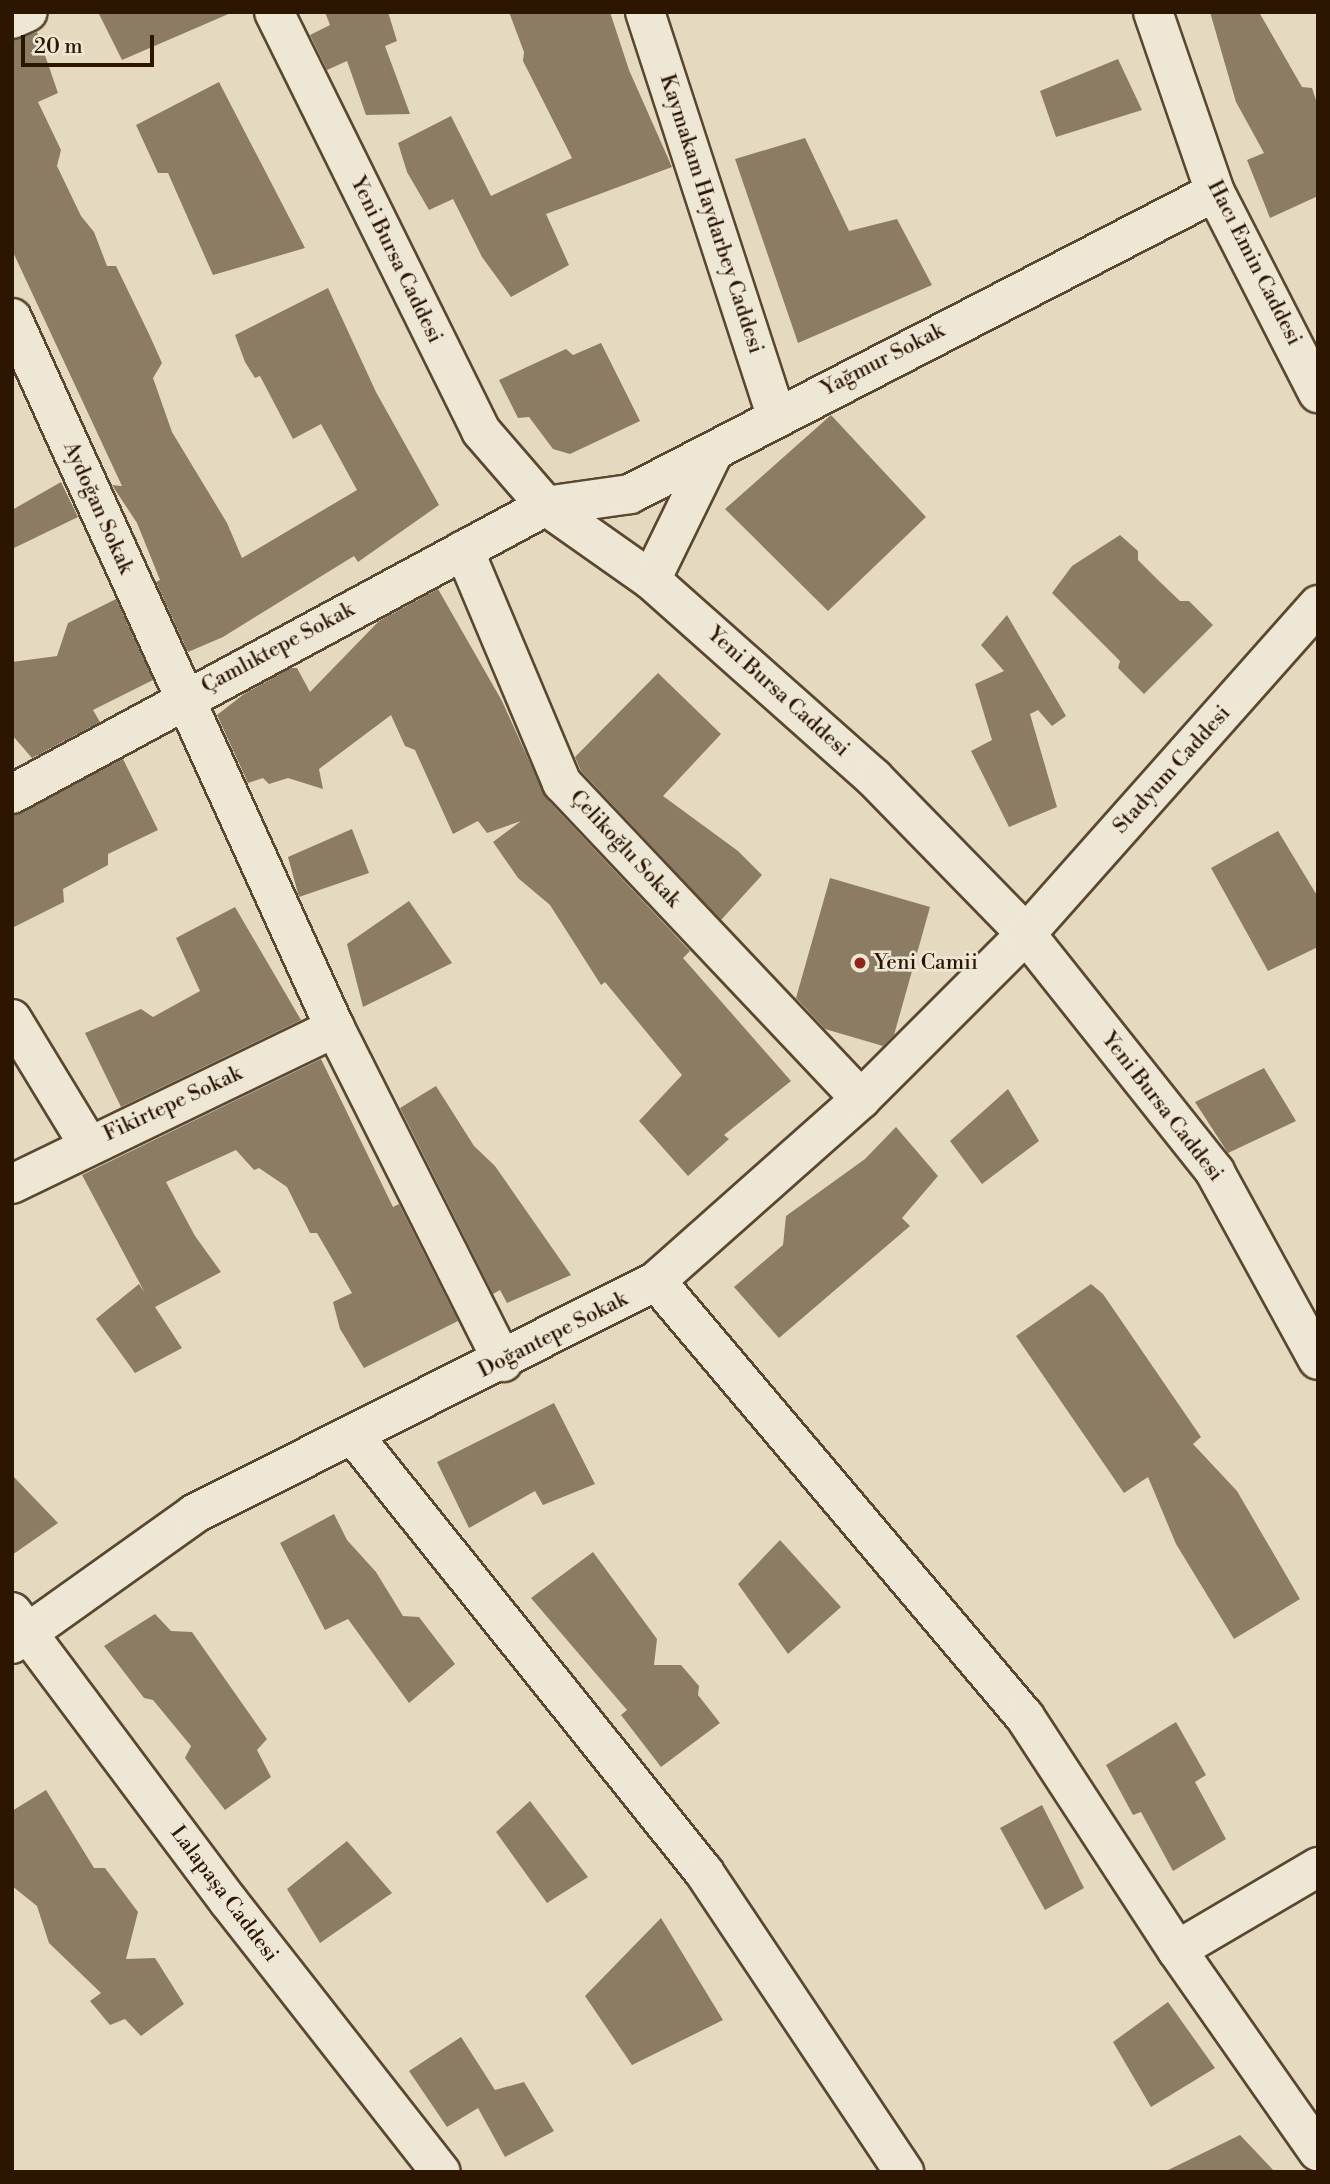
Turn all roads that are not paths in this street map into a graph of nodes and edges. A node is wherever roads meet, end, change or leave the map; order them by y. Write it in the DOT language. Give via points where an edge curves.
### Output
graph roads {
  1 [pos="28,12"];
  2 [pos="274,12"];
  3 [pos="645,12"];
  4 [pos="1153,12"];
  5 [pos="12,19"];
  6 [pos="1214,192"];
  7 [pos="12,318"];
  8 [pos="1318,393"];
  9 [pos="776,416"];
  10 [pos="712,456"];
  11 [pos="546,506"];
  12 [pos="464,550"];
  13 [pos="651,580"];
  14 [pos="1318,605"];
  15 [pos="184,697"];
  16 [pos="12,794"];
  17 [pos="1026,934"];
  18 [pos="12,1019"];
  19 [pos="335,1028"];
  20 [pos="861,1099"];
  21 [pos="88,1144"];
  22 [pos="12,1184"];
  23 [pos="656,1281"];
  24 [pos="1318,1360"];
  25 [pos="503,1362"];
  26 [pos="353,1435"];
  27 [pos="17,1630"];
  28 [pos="1318,1867"];
  29 [pos="1177,1950"];
  30 [pos="1318,2151"];
  31 [pos="441,2172"];
  32 [pos="904,2172"];
  1 -- 5 [label="street"];
  2 -- 11 [label="street, Yeni Bursa Caddesi" via="481,431"];
  3 -- 9 [label="street, Kaymakam Haydarbey Caddesi"];
  4 -- 6 [label="street, Hacı Emin Caddesi"];
  6 -- 8 [label="street, Hacı Emin Caddesi"];
  6 -- 9 [label="street, Yağmur Sokak"];
  7 -- 15 [label="street, Aydoğan Sokak"];
  9 -- 10 [label="street, Yağmur Sokak"];
  10 -- 11 [label="street, Yağmur Sokak" via="630,494"];
  10 -- 13 [label="street"];
  11 -- 12 [label="street, Çamlıktepe Sokak"];
  11 -- 13 [label="street, Yeni Bursa Caddesi"];
  12 -- 15 [label="street, Çamlıktepe Sokak"];
  12 -- 20 [label="street, Çelikoğlu Sokak" via="562,783"];
  13 -- 17 [label="street, Yeni Bursa Caddesi" via="874,778"];
  14 -- 17 [label="street, Stadyum Caddesi"];
  15 -- 16 [label="street, Çamlıktepe Sokak"];
  15 -- 19 [label="street, Aydoğan Sokak"];
  17 -- 20 [label="street, Doğantepe Sokak"];
  17 -- 24 [label="street, Yeni Bursa Caddesi" via="1216,1172"];
  18 -- 21 [label="street"];
  19 -- 21 [label="street, Fikirtepe Sokak"];
  19 -- 25 [label="street, Aydoğan Sokak"];
  20 -- 23 [label="street, Doğantepe Sokak"];
  21 -- 22 [label="street, Fikirtepe Sokak"];
  23 -- 25 [label="street, Doğantepe Sokak"];
  23 -- 29 [label="street" via="1025,1717"];
  25 -- 26 [label="street, Doğantepe Sokak"];
  26 -- 27 [label="street, Doğantepe Sokak" via="194,1514"];
  26 -- 32 [label="street" via="704,1872"];
  27 -- 31 [label="street, Lalapaşa Caddesi"];
  28 -- 29 [label="street"];
  29 -- 30 [label="street"];
}
